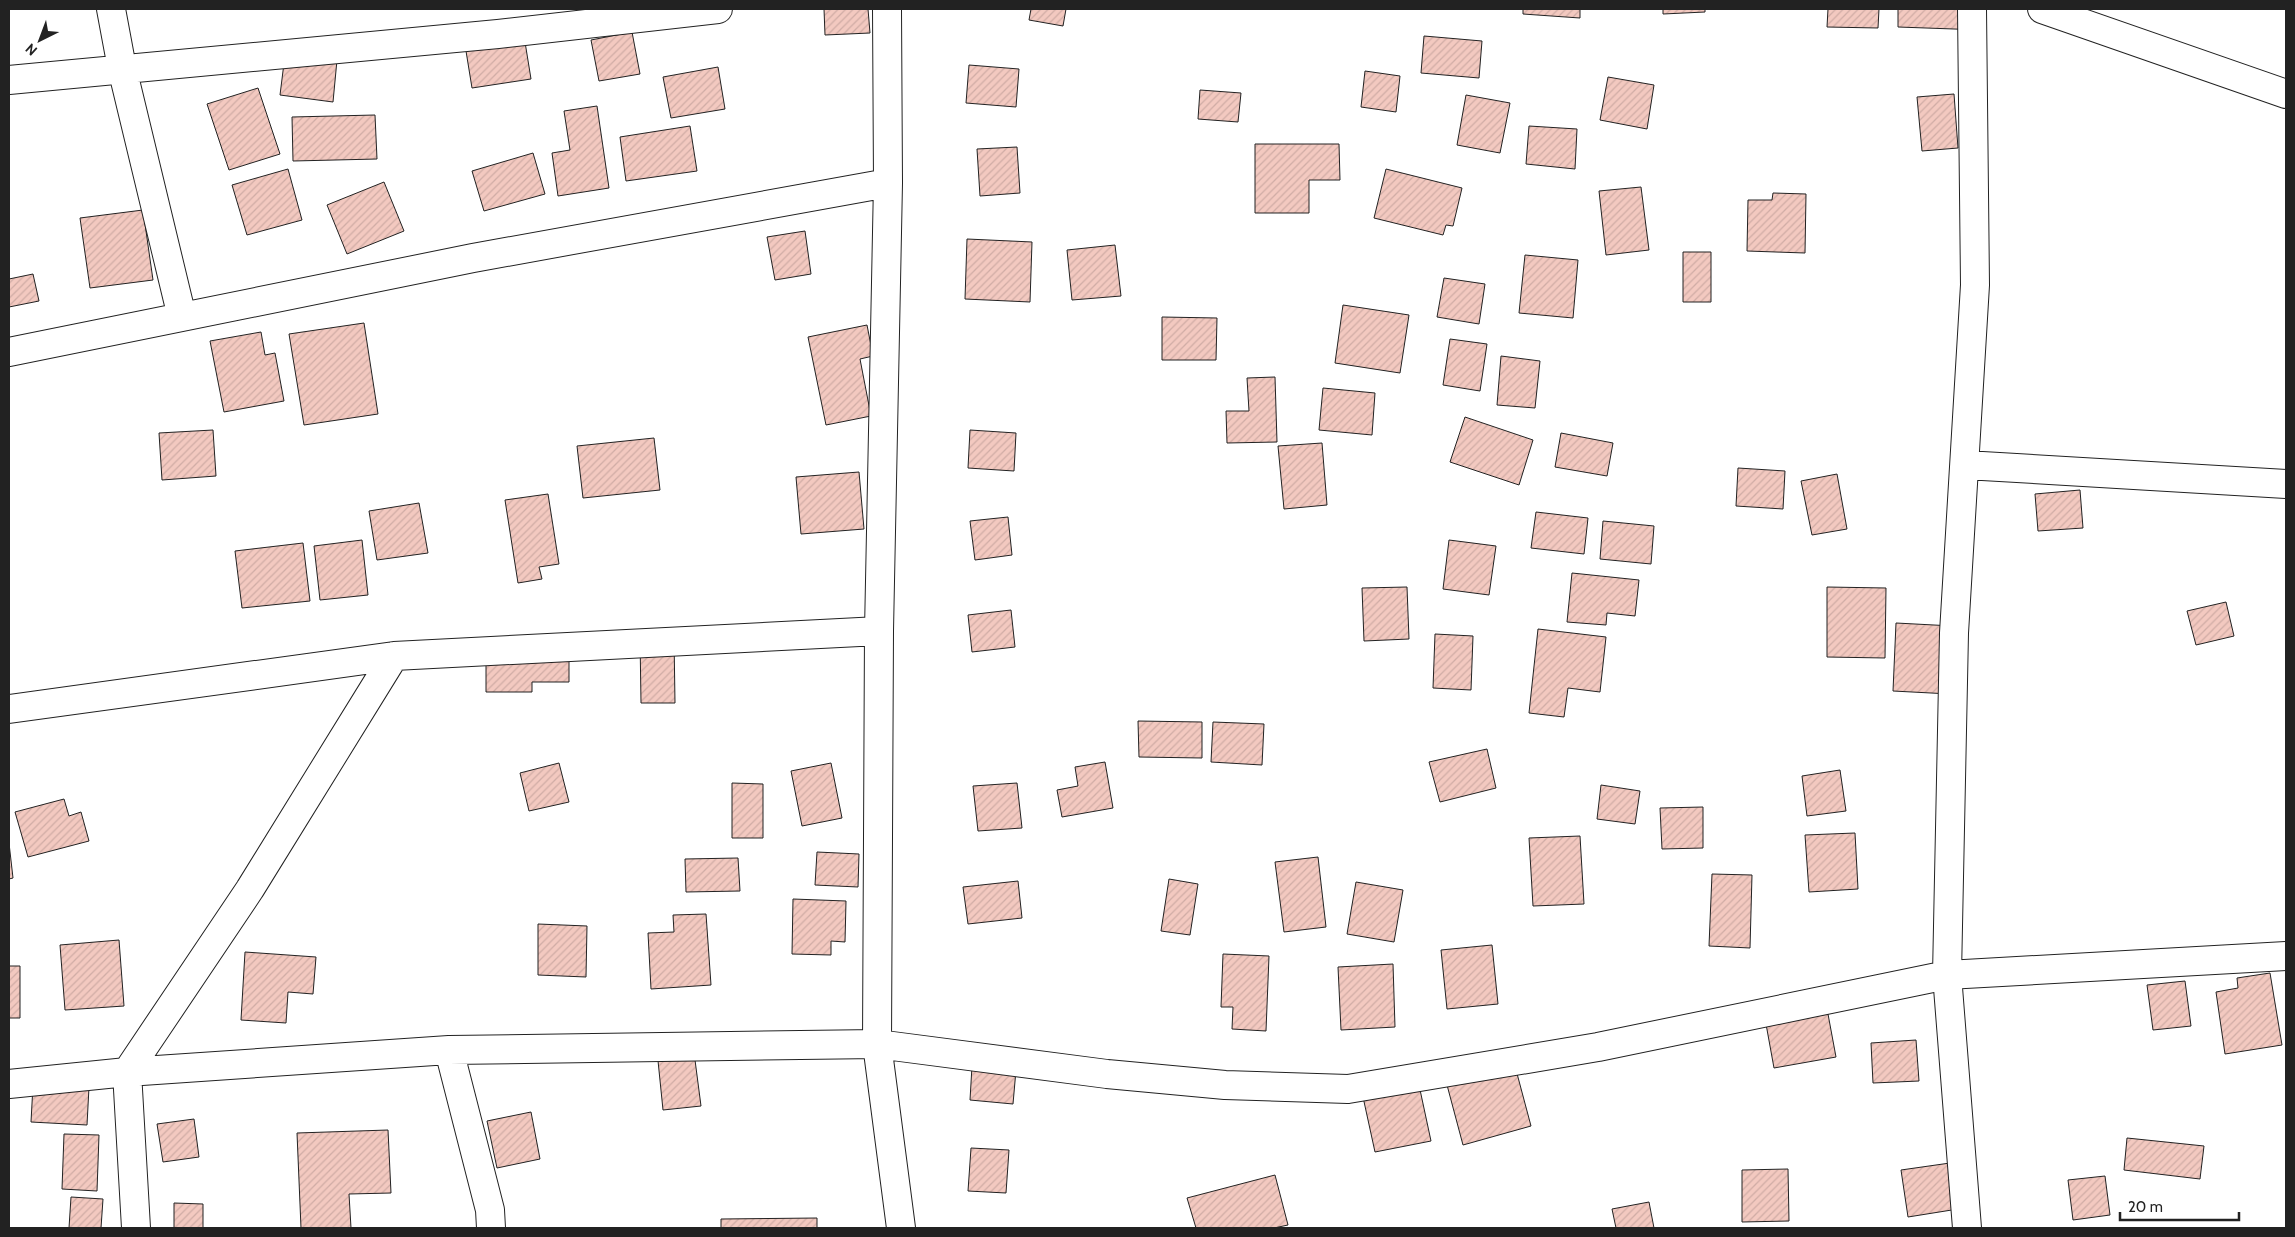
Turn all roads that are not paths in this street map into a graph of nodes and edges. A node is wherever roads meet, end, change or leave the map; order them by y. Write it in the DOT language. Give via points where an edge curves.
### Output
graph roads {
  1 [pos="110,9"];
  2 [pos="718,9"];
  3 [pos="887,9"];
  4 [pos="1972,9"];
  5 [pos="2042,9"];
  6 [pos="122,68"];
  7 [pos="9,80"];
  8 [pos="2286,94"];
  9 [pos="888,182"];
  10 [pos="182,316"];
  11 [pos="9,352"];
  12 [pos="1965,464"];
  13 [pos="2286,484"];
  14 [pos="880,631"];
  15 [pos="394,656"];
  16 [pos="9,709"];
  17 [pos="2286,956"];
  18 [pos="1947,975"];
  19 [pos="877,1044"];
  20 [pos="450,1050"];
  21 [pos="127,1072"];
  22 [pos="9,1084"];
  23 [pos="136,1228"];
  24 [pos="491,1228"];
  25 [pos="901,1228"];
  26 [pos="1967,1228"];
  1 -- 6 [label="street"];
  2 -- 6 [label="street" via="498,34"];
  3 -- 9 [label="street"];
  4 -- 12 [label="street" via="1975,285"];
  5 -- 8 [label="street"];
  6 -- 7 [label="street"];
  6 -- 10 [label="street"];
  9 -- 10 [label="street" via="473,258"];
  9 -- 14 [label="street"];
  10 -- 11 [label="street"];
  12 -- 13 [label="street"];
  12 -- 18 [label="street" via="1954,633"];
  14 -- 15 [label="street"];
  14 -- 19 [label="street"];
  15 -- 16 [label="street"];
  15 -- 21 [label="street" via="250,890"];
  17 -- 18 [label="street"];
  18 -- 19 [label="street" via="1598,1047 1348,1088 1225,1085 1107,1074"];
  18 -- 26 [label="street"];
  19 -- 20 [label="street"];
  19 -- 25 [label="street"];
  20 -- 21 [label="street"];
  20 -- 24 [label="street" via="490,1210"];
  21 -- 22 [label="street"];
  21 -- 23 [label="street"];
}
